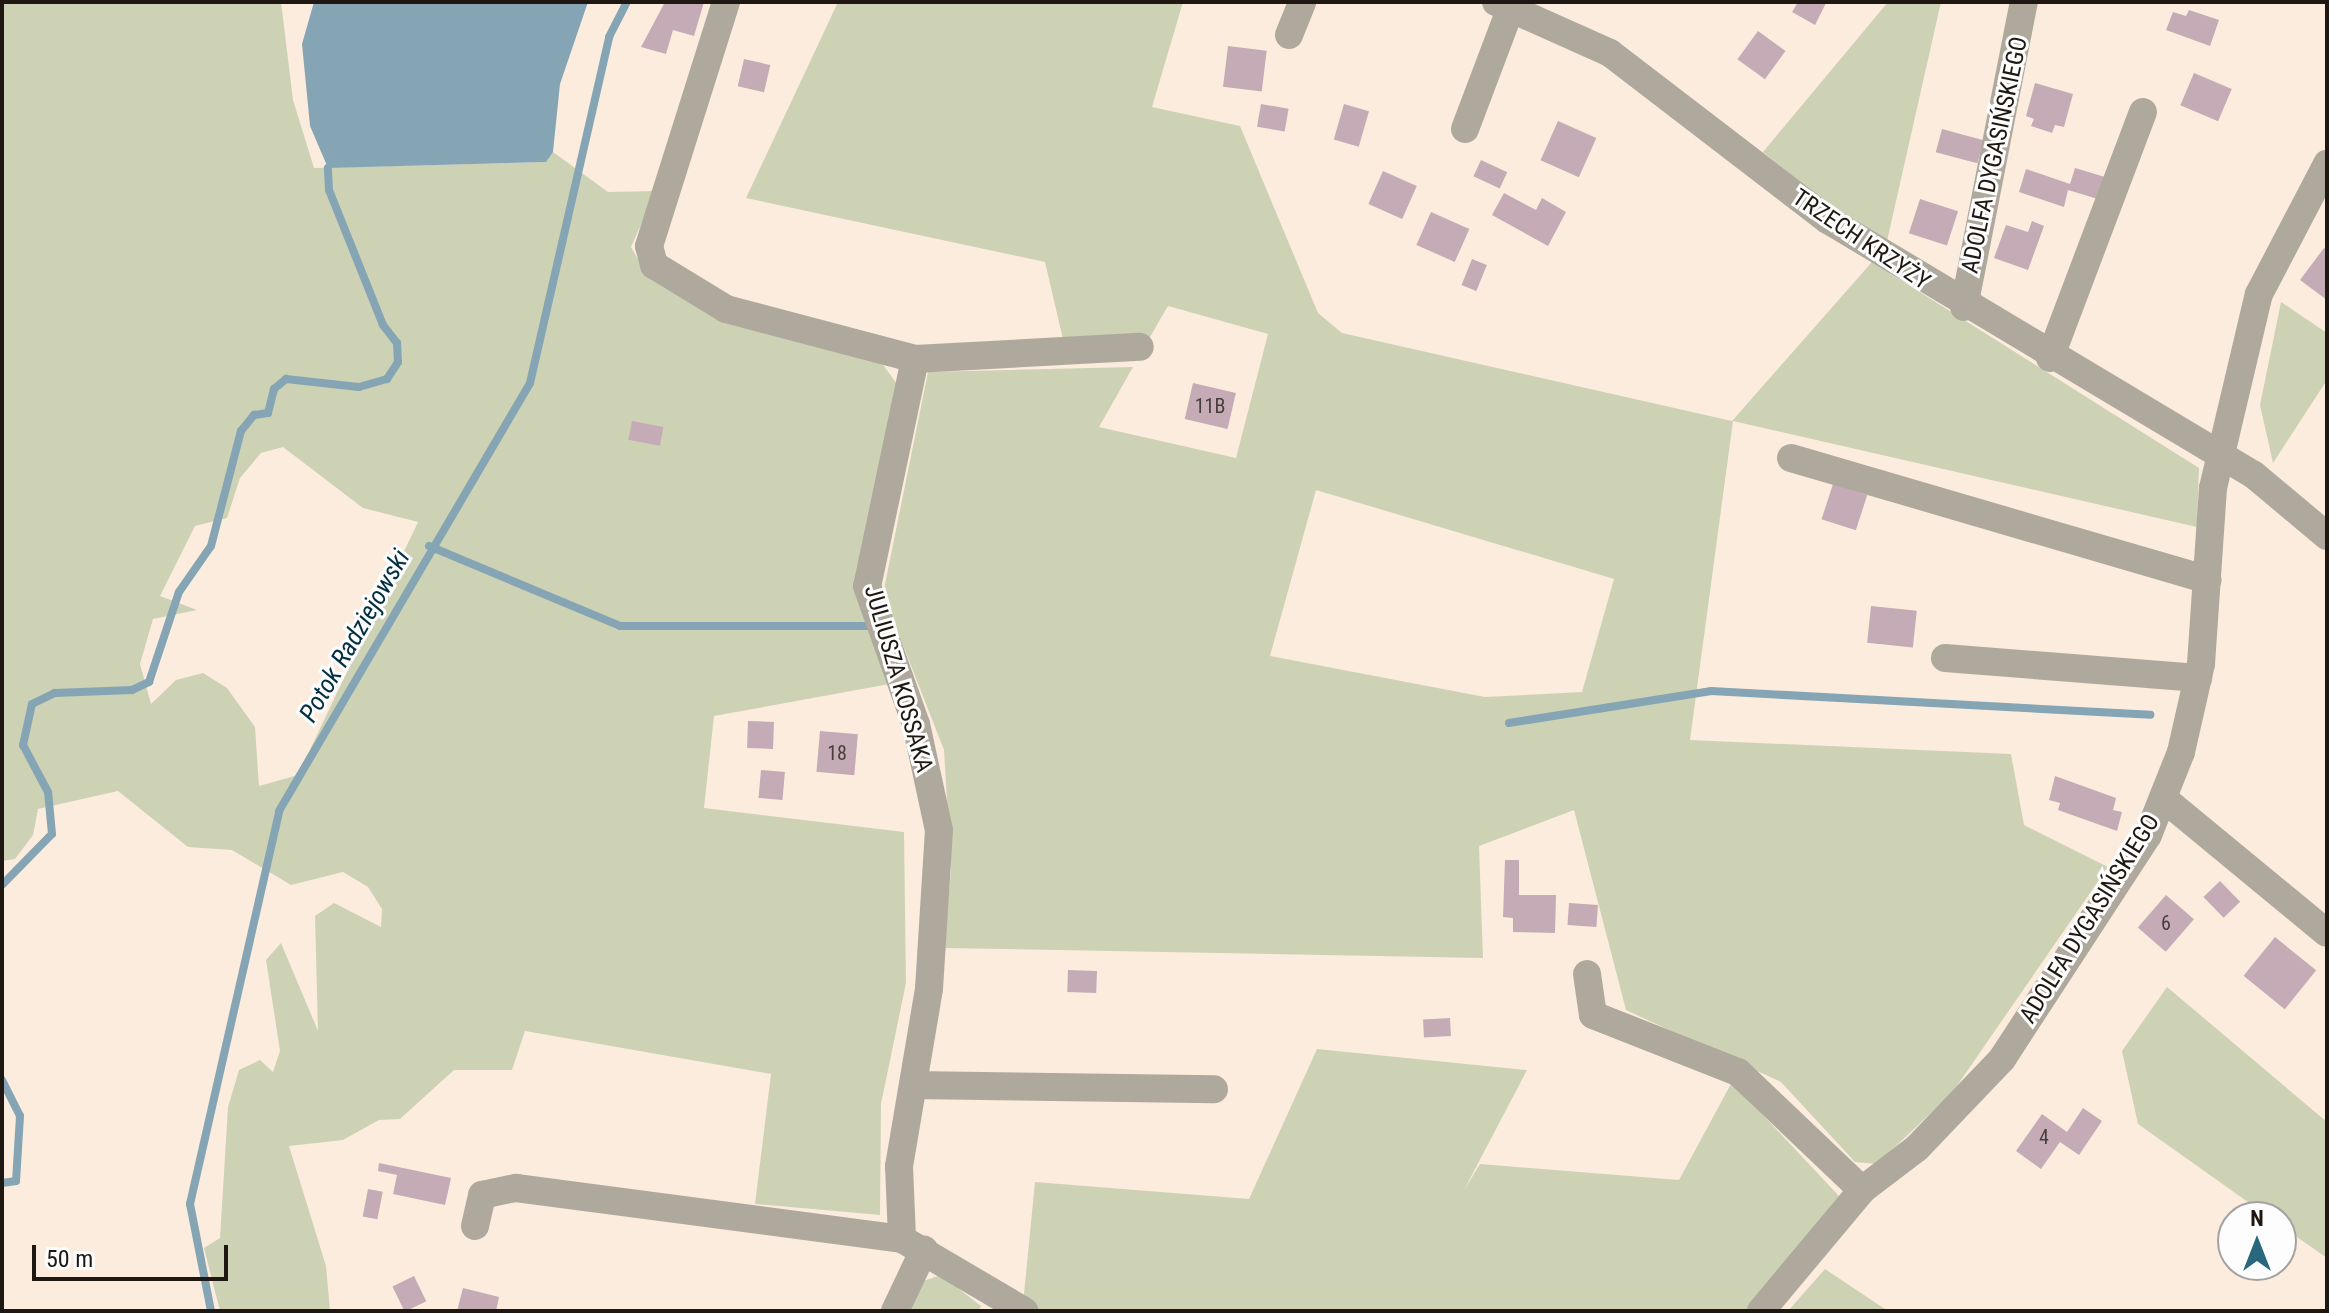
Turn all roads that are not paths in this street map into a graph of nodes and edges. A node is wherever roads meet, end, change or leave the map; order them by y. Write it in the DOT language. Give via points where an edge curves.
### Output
graph roads {
  1 [pos="726,2"];
  2 [pos="1302,2"];
  3 [pos="2024,2"];
  4 [pos="1504,5"];
  5 [pos="1289,35"];
  6 [pos="2143,112"];
  7 [pos="1465,129"];
  8 [pos="2327,164"];
  9 [pos="1964,307"];
  10 [pos="1140,347"];
  11 [pos="2050,358"];
  12 [pos="915,359"];
  13 [pos="1791,458"];
  14 [pos="2222,459"];
  15 [pos="2327,536"];
  16 [pos="2207,580"];
  17 [pos="1945,658"];
  18 [pos="2198,678"];
  19 [pos="2163,798"];
  20 [pos="2327,933"];
  21 [pos="1587,974"];
  22 [pos="913,1085"];
  23 [pos="1214,1089"];
  24 [pos="1862,1190"];
  25 [pos="475,1226"];
  26 [pos="913,1245"];
  27 [pos="895,1311"];
  28 [pos="1024,1311"];
  29 [pos="1761,1311"];
  1 -- 12 [label="street" via="656,217 654,265 726,309"];
  2 -- 5 [label="street"];
  3 -- 9 [label="street, ADOLFA DYGASIŃSKIEGO"];
  4 -- 7 [label="street, TRZECH KRZYŻY"];
  4 -- 9 [label="street, TRZECH KRZYŻY" via="1610,53 1828,220"];
  6 -- 11 [label="street"];
  8 -- 14 [label="street, ADOLFA DYGASIŃSKIEGO" via="2259,294"];
  9 -- 11 [label="street, TRZECH KRZYŻY"];
  10 -- 12 [label="street"];
  11 -- 14 [label="street, TRZECH KRZYŻY"];
  12 -- 22 [label="street, JULIUSZA KOSSAKA" via="870,552 878,626 916,724 939,830 929,989"];
  13 -- 16 [label="street"];
  14 -- 15 [label="street, TRZECH KRZYŻY" via="2254,475"];
  14 -- 16 [label="street, ADOLFA DYGASIŃSKIEGO"];
  16 -- 18 [label="street, ADOLFA DYGASIŃSKIEGO"];
  17 -- 18 [label="street"];
  18 -- 19 [label="street, ADOLFA DYGASIŃSKIEGO"];
  19 -- 20 [label="street"];
  19 -- 24 [label="street, ADOLFA DYGASIŃSKIEGO" via="2148,835 2002,1059 1917,1148"];
  21 -- 24 [label="street" via="1593,1015 1738,1072"];
  22 -- 23 [label="street"];
  22 -- 26 [label="street, JULIUSZA KOSSAKA" via="899,1166"];
  24 -- 29 [label="street, ADOLFA DYGASIŃSKIEGO" via="1799,1257"];
  25 -- 26 [label="street" via="482,1195 516,1188"];
  26 -- 27 [label="street, JULIUSZA KOSSAKA"];
  26 -- 28 [label="street"];
}
